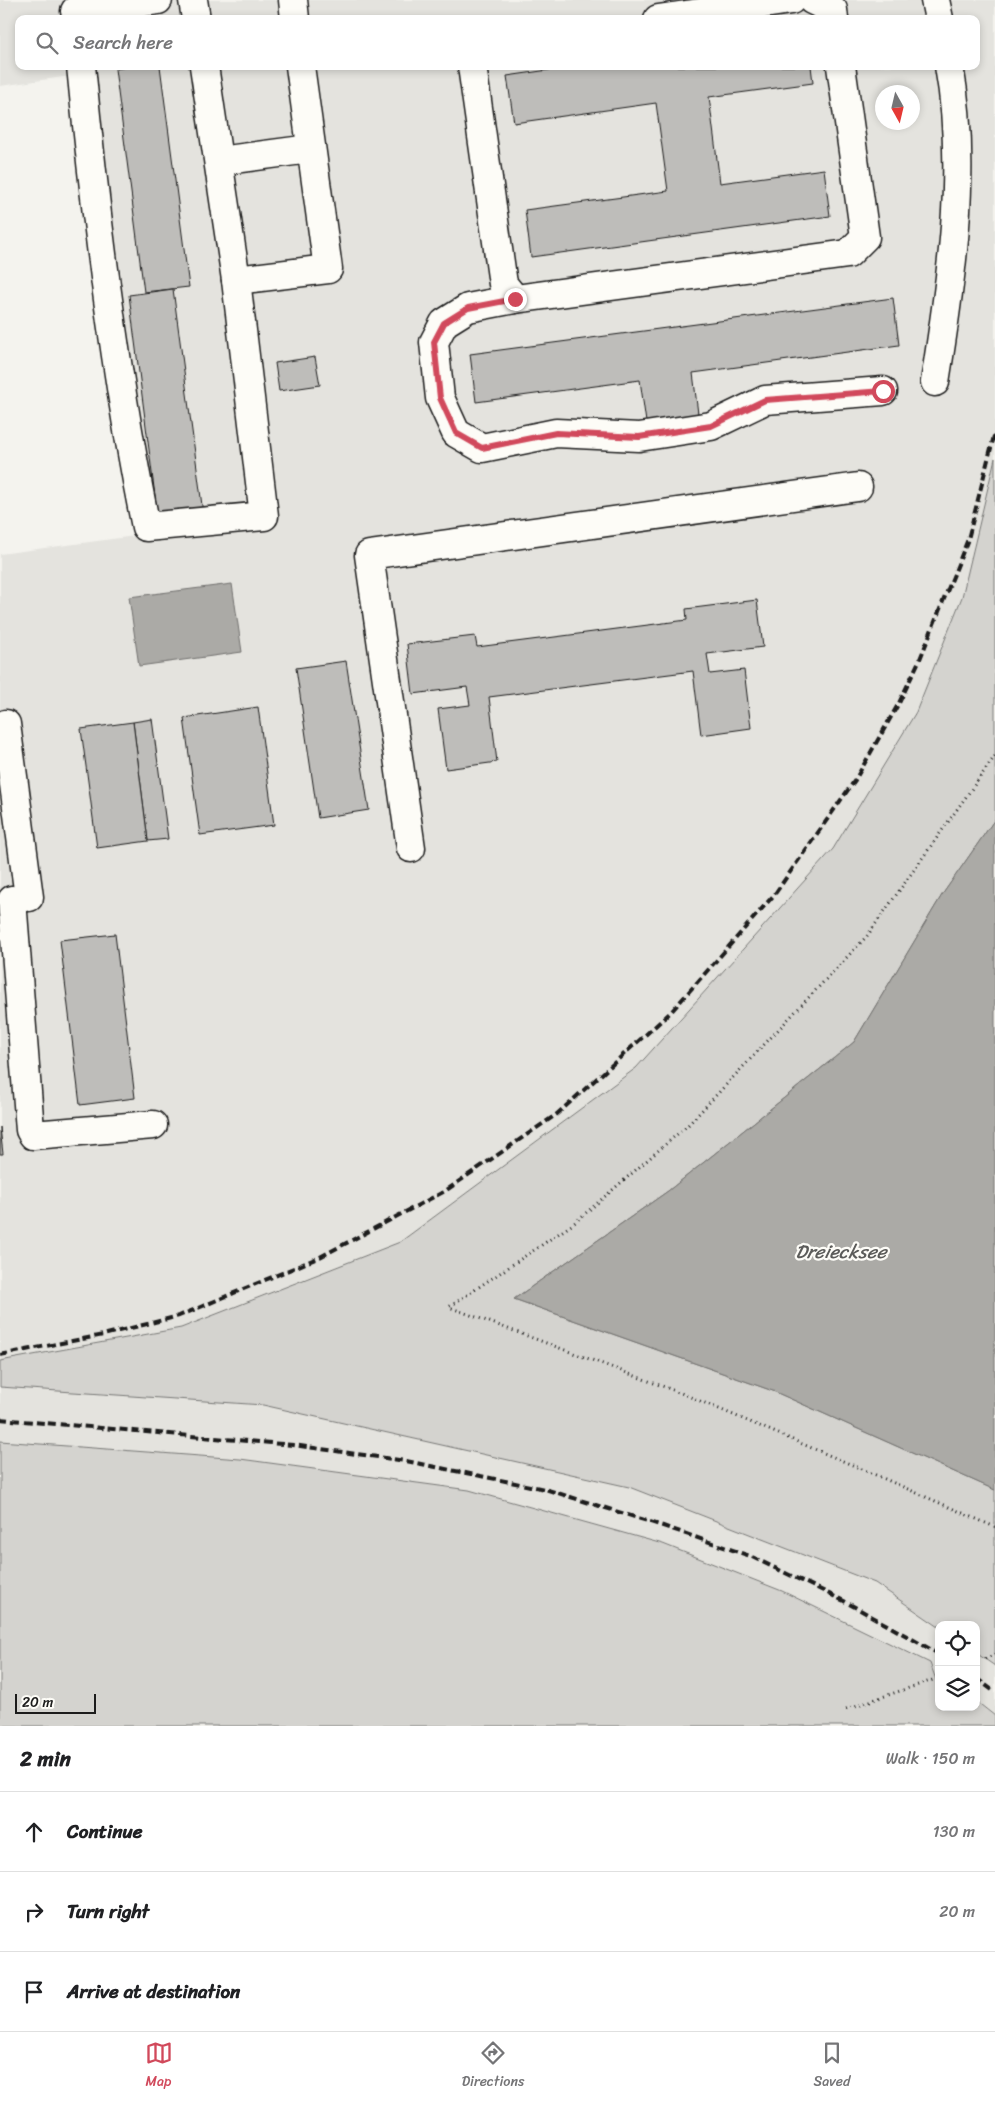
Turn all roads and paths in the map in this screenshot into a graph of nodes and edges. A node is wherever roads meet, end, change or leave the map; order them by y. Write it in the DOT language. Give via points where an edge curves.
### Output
graph roads {
  1 [pos="158,0"];
  2 [pos="193,0"];
  3 [pos="293,0"];
  4 [pos="791,0"];
  5 [pos="812,0"];
  6 [pos="935,0"];
  7 [pos="75,10"];
  8 [pos="195,15"];
  9 [pos="295,15"];
  10 [pos="686,15"];
  11 [pos="834,15"];
  12 [pos="938,15"];
  13 [pos="81,70"];
  14 [pos="205,70"];
  15 [pos="300,70"];
  16 [pos="473,70"];
  17 [pos="842,70"];
  18 [pos="949,70"];
  19 [pos="310,149"];
  20 [pos="219,161"];
  21 [pos="236,280"];
  22 [pos="515,299"];
  23 [pos="935,382"];
  24 [pos="883,391"];
  25 [pos="858,487"];
  26 [pos="6,724"];
  27 [pos="995,756"];
  28 [pos="412,848"];
  29 [pos="153,1124"];
  30 [pos="995,1527"];
  31 [pos="995,1654"];
  32 [pos="985,1659"];
  33 [pos="933,1680"];
  34 [pos="846,1709"];
  1 -- 7 [label="lane"];
  2 -- 8 [label="lane"];
  3 -- 9 [label="lane"];
  4 -- 10 [label="lane"];
  5 -- 11 [label="lane" via="833,10"];
  6 -- 12 [label="lane"];
  13 -- 21 [label="lane" via="91,171 121,399 146,527 264,516"];
  14 -- 20 [label="lane"];
  15 -- 19 [label="lane"];
  16 -- 22 [label="lane" via="503,284"];
  17 -- 22 [label="lane" via="865,237 848,254"];
  18 -- 23 [label="lane" via="956,134 956,201 949,291"];
  19 -- 20 [label="lane"];
  19 -- 21 [label="lane" via="328,269"];
  20 -- 21 [label="lane"];
  22 -- 24 [label="lane" via="468,308 444,323 434,342 440,398 456,433 482,448 556,433 639,437 711,426 765,400"];
  25 -- 28 [label="lane" via="368,555"];
  26 -- 29 [label="lane" via="20,899 30,1130 33,1135"];
  27 -- 30 [label="path" via="867,936 688,1125 573,1224 449,1307 682,1393"];
  31 -- 32 [label="path"];
  33 -- 34 [label="path"];
}
